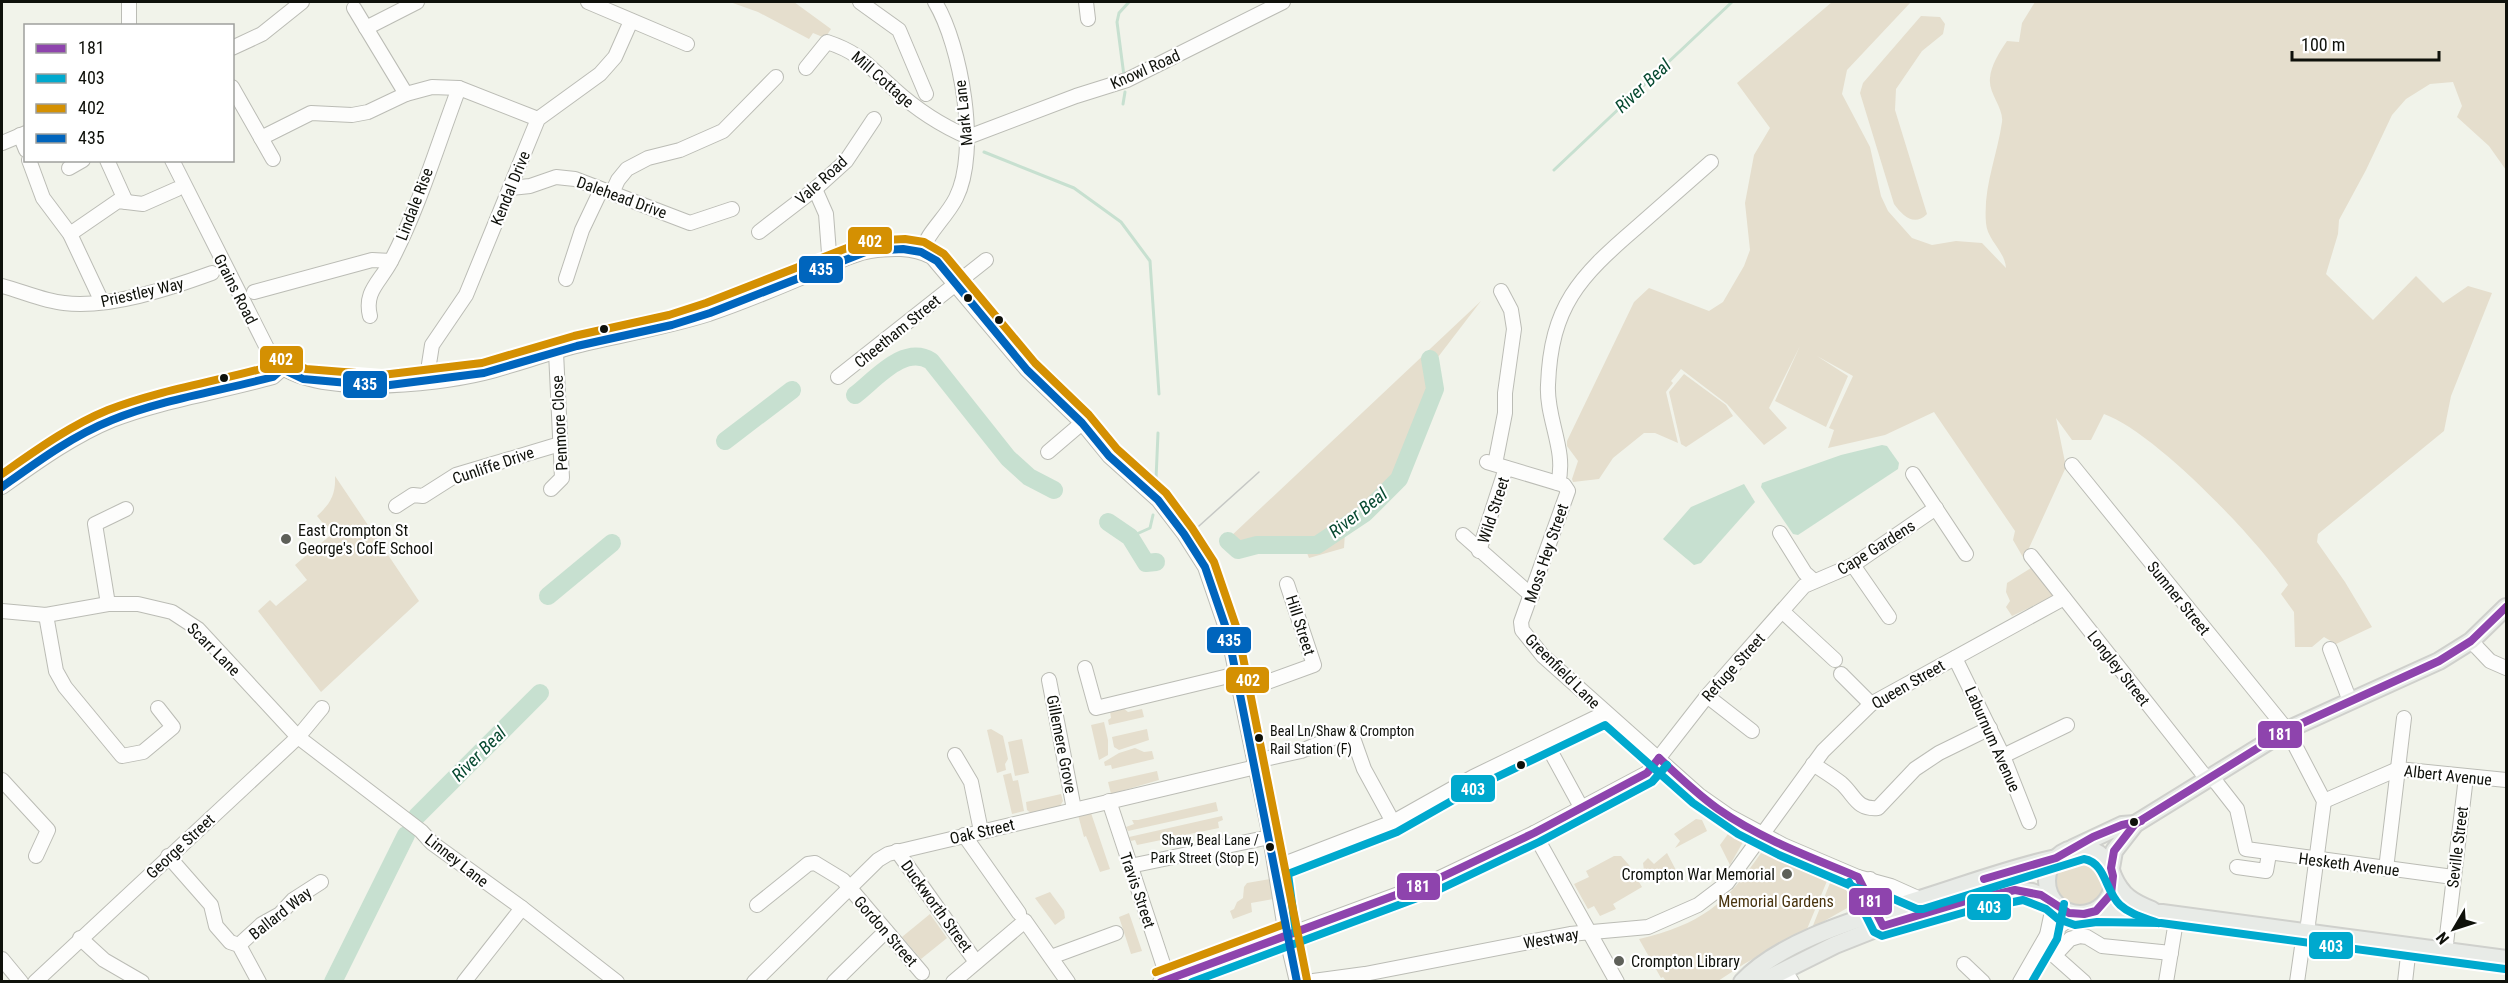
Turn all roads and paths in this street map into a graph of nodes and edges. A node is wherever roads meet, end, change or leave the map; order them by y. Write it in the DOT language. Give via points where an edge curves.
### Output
graph roads {
  1 [pos="129,2"];
  2 [pos="302,2"];
  3 [pos="417,2"];
  4 [pos="588,2"];
  5 [pos="860,2"];
  6 [pos="935,2"];
  7 [pos="1086,2"];
  8 [pos="1283,2"];
  9 [pos="354,8"];
  10 [pos="1088,19"];
  11 [pos="631,21"];
  12 [pos="129,24"];
  13 [pos="366,28"];
  14 [pos="687,44"];
  15 [pos="234,47"];
  16 [pos="806,68"];
  17 [pos="776,78"];
  18 [pos="459,88"];
  19 [pos="234,91"];
  20 [pos="406,94"];
  21 [pos="926,94"];
  22 [pos="874,118"];
  23 [pos="538,119"];
  24 [pos="23,134"];
  25 [pos="968,137"];
  26 [pos="261,138"];
  27 [pos="2,143"];
  28 [pos="273,159"];
  29 [pos="30,162"];
  30 [pos="80,162"];
  31 [pos="108,162"];
  32 [pos="173,162"];
  33 [pos="1711,162"];
  34 [pos="69,168"];
  35 [pos="511,188"];
  36 [pos="177,189"];
  37 [pos="815,189"];
  38 [pos="606,191"];
  39 [pos="126,202"];
  40 [pos="732,209"];
  41 [pos="759,232"];
  42 [pos="70,234"];
  43 [pos="921,252"];
  44 [pos="391,261"];
  45 [pos="986,261"];
  46 [pos="830,266"];
  47 [pos="212,273"];
  48 [pos="566,279"];
  49 [pos="956,284"];
  50 [pos="2,286"];
  51 [pos="1501,291"];
  52 [pos="254,292"];
  53 [pos="102,302"];
  54 [pos="370,316"];
  55 [pos="556,352"];
  56 [pos="282,369"];
  57 [pos="838,377"];
  58 [pos="430,381"];
  59 [pos="1082,423"];
  60 [pos="560,444"];
  61 [pos="1048,452"];
  62 [pos="1496,465"];
  63 [pos="2072,465"];
  64 [pos="1913,474"];
  65 [pos="1558,483"];
  66 [pos="2,487"];
  67 [pos="551,489"];
  68 [pos="396,506"];
  69 [pos="1936,508"];
  70 [pos="126,509"];
  71 [pos="1780,533"];
  72 [pos="1463,536"];
  73 [pos="1479,551"];
  74 [pos="1966,554"];
  75 [pos="2031,556"];
  76 [pos="1853,565"];
  77 [pos="1813,580"];
  78 [pos="1287,584"];
  79 [pos="1532,596"];
  80 [pos="2064,598"];
  81 [pos="108,604"];
  82 [pos="2506,607"];
  83 [pos="2,611"];
  84 [pos="1782,612"];
  85 [pos="46,615"];
  86 [pos="1889,616"];
  87 [pos="1522,630"];
  88 [pos="2471,641"];
  89 [pos="2330,649"];
  90 [pos="1955,658"];
  91 [pos="1835,660"];
  92 [pos="1085,668"];
  93 [pos="2506,668"];
  94 [pos="1237,674"];
  95 [pos="1841,674"];
  96 [pos="1050,680"];
  97 [pos="1240,692"];
  98 [pos="1707,696"];
  99 [pos="2350,701"];
  100 [pos="1871,704"];
  101 [pos="158,708"];
  102 [pos="322,708"];
  103 [pos="1604,711"];
  104 [pos="2404,718"];
  105 [pos="2067,724"];
  106 [pos="1990,728"];
  107 [pos="2287,730"];
  108 [pos="1752,731"];
  109 [pos="298,737"];
  110 [pos="1546,743"];
  111 [pos="955,755"];
  112 [pos="2003,756"];
  113 [pos="1659,758"];
  114 [pos="1255,764"];
  115 [pos="1813,764"];
  116 [pos="2398,769"];
  117 [pos="2466,777"];
  118 [pos="2209,778"];
  119 [pos="2,780"];
  120 [pos="2506,780"];
  121 [pos="1109,801"];
  122 [pos="2324,801"];
  123 [pos="1581,807"];
  124 [pos="1074,809"];
  125 [pos="1393,822"];
  126 [pos="2029,822"];
  127 [pos="2135,824"];
  128 [pos="981,831"];
  129 [pos="1533,833"];
  130 [pos="964,835"];
  131 [pos="1762,836"];
  132 [pos="1270,837"];
  133 [pos="2246,849"];
  134 [pos="897,851"];
  135 [pos="2063,853"];
  136 [pos="2269,854"];
  137 [pos="36,856"];
  138 [pos="168,856"];
  139 [pos="2317,859"];
  140 [pos="1130,866"];
  141 [pos="1276,867"];
  142 [pos="2237,867"];
  143 [pos="2386,869"];
  144 [pos="2112,872"];
  145 [pos="2453,877"];
  146 [pos="1864,878"];
  147 [pos="321,882"];
  148 [pos="849,889"];
  149 [pos="1920,899"];
  150 [pos="2053,901"];
  151 [pos="757,905"];
  152 [pos="522,908"];
  153 [pos="2090,913"];
  154 [pos="2169,914"];
  155 [pos="1022,917"];
  156 [pos="1886,918"];
  157 [pos="2306,929"];
  158 [pos="886,931"];
  159 [pos="1590,932"];
  160 [pos="1116,933"];
  161 [pos="1286,935"];
  162 [pos="80,938"];
  163 [pos="2044,940"];
  164 [pos="239,945"];
  165 [pos="2409,947"];
  166 [pos="2445,952"];
  167 [pos="2171,953"];
  168 [pos="2055,955"];
  169 [pos="1051,957"];
  170 [pos="2,959"];
  171 [pos="2506,959"];
  172 [pos="976,962"];
  173 [pos="1964,964"];
  174 [pos="922,973"];
  175 [pos="1789,976"];
  176 [pos="1365,978"];
  177 [pos="1173,979"];
  178 [pos="21,981"];
  179 [pos="35,981"];
  180 [pos="142,981"];
  181 [pos="260,981"];
  182 [pos="464,981"];
  183 [pos="617,981"];
  184 [pos="754,981"];
  185 [pos="834,981"];
  186 [pos="953,981"];
  187 [pos="1068,981"];
  188 [pos="1297,981"];
  189 [pos="1306,981"];
  190 [pos="1617,981"];
  191 [pos="1742,981"];
  192 [pos="1761,981"];
  193 [pos="1983,981"];
  194 [pos="2020,981"];
  195 [pos="2084,981"];
  196 [pos="2166,981"];
  197 [pos="2296,981"];
  198 [pos="2405,981"];
  1 -- 12 [label="street"];
  2 -- 15 [label="street" via="262,34"];
  3 -- 13 [label="street"];
  4 -- 11 [label="street"];
  5 -- 21 [label="street" via="898,30"];
  6 -- 25 [label="street, Mark Lane" via="949,32"];
  7 -- 10 [label="street"];
  8 -- 25 [label="street, Knowl Road" via="1127,80"];
  9 -- 13 [label="street"];
  11 -- 14 [label="street"];
  11 -- 23 [label="street" via="615,57 600,74"];
  13 -- 20 [label="street"];
  16 -- 25 [label="street, Mill Cottage" via="827,42 847,48 919,110"];
  17 -- 38 [label="street" via="723,131 680,150 648,158 627,170"];
  18 -- 20 [label="street" via="432,87"];
  18 -- 23 [label="street"];
  18 -- 44 [label="street, Lindale Rise"];
  19 -- 26 [label="street"];
  20 -- 26 [label="street" via="368,112 311,113"];
  22 -- 37 [label="street, Vale Road" via="846,160"];
  23 -- 35 [label="street, Kendal Drive"];
  24 -- 27 [label="street"];
  25 -- 43 [label="street, Mark Lane" via="968,160 956,198 927,236"];
  26 -- 28 [label="street"];
  29 -- 42 [label="street" via="43,198"];
  30 -- 34 [label="street"];
  31 -- 39 [label="street"];
  32 -- 56 [label="street, Grains Road" via="264,345"];
  33 -- 65 [label="street" via="1588,271 1566,304 1551,348 1548,389 1561,463"];
  35 -- 38 [label="street, Dalehead Drive" via="556,177 575,179"];
  35 -- 58 [label="street, Kendal Drive" via="466,295 432,345"];
  36 -- 39 [label="street" via="144,204"];
  37 -- 41 [label="street, Vale Road"];
  37 -- 46 [label="street" via="826,214"];
  38 -- 40 [label="street, Dalehead Drive" via="690,223"];
  38 -- 48 [label="street" via="582,230"];
  39 -- 42 [label="street" via="118,201"];
  42 -- 53 [label="street"];
  43 -- 46 [label="street" via="868,251"];
  43 -- 49 [label="street" via="937,261"];
  44 -- 52 [label="street" via="372,260"];
  44 -- 54 [label="street, Lindale Rise" via="369,294"];
  45 -- 49 [label="street, Cheetham Street"];
  46 -- 55 [label="street" via="672,325"];
  47 -- 53 [label="street, Priestley Way" via="170,289"];
  49 -- 57 [label="street, Cheetham Street"];
  49 -- 59 [label="street" via="1027,370"];
  50 -- 53 [label="street, Priestley Way" via="64,303"];
  51 -- 62 [label="street, Wild Street" via="1511,310 1514,329"];
  55 -- 58 [label="street" via="484,373"];
  55 -- 60 [label="street, Penmore Close"];
  56 -- 58 [label="street" via="303,379 331,382 382,386"];
  56 -- 66 [label="street" via="273,377 158,405 111,421"];
  59 -- 61 [label="street"];
  59 -- 94 [label="street" via="1109,456 1158,500 1197,553 1219,605"];
  60 -- 67 [label="street, Penmore Close" via="562,478"];
  60 -- 68 [label="street, Cunliffe Drive" via="456,475 423,496 413,495"];
  62 -- 65 [label="street, Moss Hey Street"];
  62 -- 73 [label="street, Wild Street"];
  63 -- 107 [label="street, Sumner Street"];
  64 -- 69 [label="street"];
  65 -- 79 [label="street, Moss Hey Street" via="1568,491"];
  69 -- 74 [label="street"];
  69 -- 76 [label="street, Cape Gardens"];
  70 -- 81 [label="street" via="95,524"];
  71 -- 77 [label="street"];
  72 -- 73 [label="street"];
  73 -- 79 [label="street"];
  75 -- 80 [label="street, Longley Street"];
  76 -- 77 [label="street, Cape Gardens"];
  76 -- 86 [label="street"];
  77 -- 84 [label="street, Refuge Street"];
  78 -- 97 [label="street, Hill Street" via="1314,665"];
  79 -- 87 [label="street, Moss Hey Street" via="1521,622"];
  80 -- 90 [label="street, Queen Street"];
  80 -- 118 [label="street, Longley Street"];
  81 -- 85 [label="street, Scarr Lane"];
  81 -- 109 [label="street, Scarr Lane" via="138,604 172,612 198,629"];
  82 -- 88 [label="main road"];
  83 -- 85 [label="street, Scarr Lane"];
  84 -- 91 [label="street"];
  84 -- 98 [label="street, Refuge Street"];
  85 -- 101 [label="street" via="56,671 122,756 143,752 173,727"];
  87 -- 103 [label="street, Greenfield Lane" via="1565,677"];
  88 -- 93 [label="street" via="2490,661"];
  88 -- 99 [label="main road" via="2421,670"];
  89 -- 99 [label="street"];
  90 -- 100 [label="street, Queen Street"];
  90 -- 106 [label="street, Laburnum Avenue"];
  92 -- 94 [label="street" via="1096,708"];
  94 -- 97 [label="street"];
  95 -- 100 [label="street"];
  96 -- 124 [label="street, Gillemere Grove"];
  97 -- 114 [label="street"];
  98 -- 108 [label="street"];
  98 -- 113 [label="street, Refuge Street"];
  99 -- 107 [label="main road"];
  100 -- 115 [label="street, Queen Street"];
  102 -- 109 [label="street, George Street"];
  103 -- 110 [label="street"];
  103 -- 113 [label="street, Greenfield Lane"];
  104 -- 116 [label="street"];
  105 -- 112 [label="street"];
  106 -- 112 [label="street, Laburnum Avenue"];
  106 -- 115 [label="street" via="1915,769 1878,808 1867,809 1842,783"];
  107 -- 118 [label="main road"];
  107 -- 122 [label="street, Sumner Street"];
  109 -- 138 [label="street, George Street"];
  109 -- 152 [label="street, Linney Lane" via="451,858"];
  110 -- 123 [label="street"];
  110 -- 125 [label="street" via="1454,794"];
  111 -- 128 [label="street" via="971,782"];
  112 -- 126 [label="street, Laburnum Avenue"];
  113 -- 123 [label="street, Refuge Street" via="1647,773"];
  113 -- 131 [label="street, Greenfield Lane" via="1706,801"];
  114 -- 121 [label="street, Oak Street"];
  114 -- 125 [label="street, Oak Street" via="1343,734 1352,735 1364,769"];
  114 -- 132 [label="street"];
  115 -- 131 [label="street, Queen Street"];
  116 -- 117 [label="street, Albert Avenue"];
  116 -- 122 [label="street, Albert Avenue"];
  116 -- 143 [label="street"];
  117 -- 120 [label="street, Albert Avenue"];
  117 -- 145 [label="street, Seville Street"];
  118 -- 127 [label="main road"];
  118 -- 133 [label="street, Longley Street" via="2236,809"];
  119 -- 137 [label="street" via="48,830"];
  121 -- 124 [label="street, Oak Street"];
  121 -- 140 [label="street, Travis Street"];
  122 -- 139 [label="street"];
  123 -- 129 [label="street, Refuge Street"];
  124 -- 128 [label="street, Oak Street"];
  125 -- 141 [label="street"];
  127 -- 135 [label="main road" via="2122,825"];
  127 -- 144 [label="main road" via="2114,851"];
  128 -- 130 [label="street, Oak Street"];
  129 -- 159 [label="street"];
  129 -- 161 [label="street, Refuge Street" via="1421,886"];
  130 -- 134 [label="street, Oak Street"];
  130 -- 155 [label="street"];
  131 -- 146 [label="street, Greenfield Lane"];
  131 -- 159 [label="street, Westway" via="1727,883 1698,906 1648,927"];
  132 -- 140 [label="street"];
  132 -- 141 [label="street"];
  133 -- 136 [label="street, Hesketh Avenue"];
  134 -- 148 [label="street, Oak Street" via="878,860"];
  134 -- 172 [label="street, Duckworth Street"];
  135 -- 144 [label="main road" via="2082,848 2092,850 2100,854"];
  135 -- 149 [label="main road"];
  135 -- 150 [label="main road" via="2051,865 2047,879"];
  136 -- 139 [label="street, Hesketh Avenue"];
  136 -- 142 [label="street" via="2266,872"];
  138 -- 162 [label="street, George Street"];
  138 -- 164 [label="street" via="211,904 216,926 230,942"];
  139 -- 143 [label="street, Hesketh Avenue"];
  139 -- 157 [label="street"];
  140 -- 177 [label="street, Travis Street"];
  141 -- 161 [label="street"];
  143 -- 145 [label="street, Hesketh Avenue"];
  144 -- 153 [label="main road" via="2111,894"];
  144 -- 154 [label="main road" via="2129,900"];
  145 -- 166 [label="street, Seville Street"];
  146 -- 149 [label="street, Greenfield Lane"];
  146 -- 156 [label="street"];
  147 -- 164 [label="street, Ballard Way"];
  148 -- 151 [label="street, Gordon Street" via="843,880 815,863 808,864"];
  148 -- 158 [label="street, Gordon Street"];
  148 -- 184 [label="street, Oak Street"];
  149 -- 156 [label="main road"];
  150 -- 153 [label="main road" via="2069,913"];
  150 -- 156 [label="main road" via="2015,890"];
  150 -- 163 [label="street"];
  152 -- 182 [label="street"];
  152 -- 183 [label="street, Linney Lane"];
  153 -- 154 [label="main road"];
  153 -- 163 [label="street" via="2064,923"];
  154 -- 157 [label="main road"];
  154 -- 167 [label="street"];
  155 -- 169 [label="street"];
  155 -- 172 [label="street"];
  156 -- 175 [label="main road"];
  156 -- 191 [label="main road" via="1818,935 1754,969"];
  157 -- 165 [label="main road"];
  157 -- 197 [label="street"];
  158 -- 174 [label="street, Gordon Street"];
  158 -- 185 [label="street"];
  159 -- 176 [label="street, Westway"];
  159 -- 190 [label="street"];
  160 -- 169 [label="street"];
  161 -- 177 [label="street, Refuge Street"];
  161 -- 188 [label="street"];
  162 -- 179 [label="street, George Street"];
  162 -- 180 [label="street" via="104,960"];
  163 -- 168 [label="street"];
  163 -- 194 [label="street"];
  164 -- 181 [label="street"];
  165 -- 166 [label="main road"];
  165 -- 198 [label="street"];
  166 -- 171 [label="main road"];
  167 -- 168 [label="street" via="2102,946 2079,936 2070,939"];
  167 -- 196 [label="street"];
  168 -- 195 [label="street"];
  169 -- 187 [label="street"];
  170 -- 178 [label="street"];
  172 -- 186 [label="street"];
  173 -- 193 [label="street"];
  175 -- 192 [label="main road"];
  176 -- 189 [label="street, Westway"];
}
